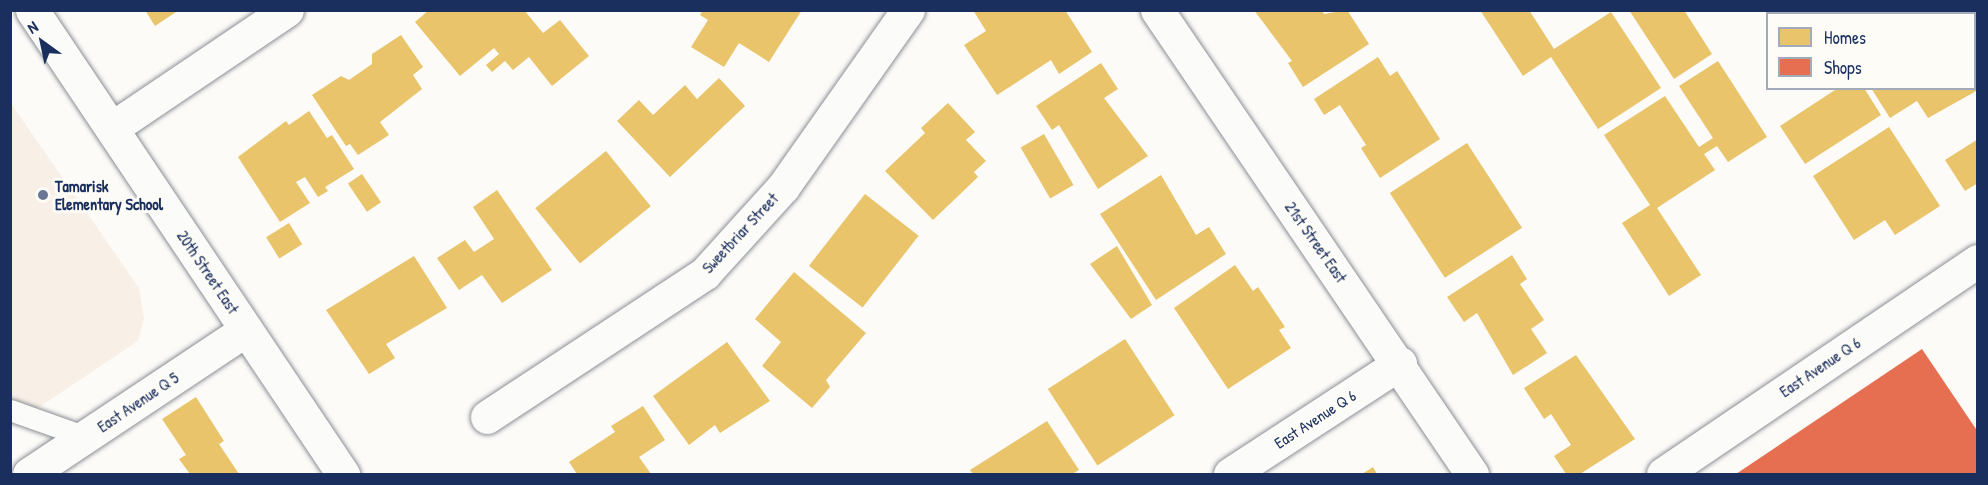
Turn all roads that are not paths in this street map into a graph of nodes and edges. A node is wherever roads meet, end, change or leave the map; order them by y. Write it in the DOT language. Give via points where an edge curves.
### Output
graph roads {
  1 [pos="32,10"];
  2 [pos="287,10"];
  3 [pos="908,10"];
  4 [pos="1157,10"];
  5 [pos="112,128"];
  6 [pos="1977,261"];
  7 [pos="246,330"];
  8 [pos="1400,363"];
  9 [pos="10,410"];
  10 [pos="487,417"];
  11 [pos="86,436"];
  12 [pos="29,474"];
  13 [pos="343,474"];
  14 [pos="1230,474"];
  15 [pos="1472,474"];
  16 [pos="1663,474"];
  1 -- 5 [label="street, 20th Street East"];
  2 -- 5 [label="street"];
  3 -- 10 [label="street, Sweetbriar Street" via="783,187 705,273"];
  4 -- 8 [label="street, 21st Street East"];
  5 -- 7 [label="street, 20th Street East"];
  6 -- 16 [label="street, East Avenue Q 6"];
  7 -- 11 [label="street, East Avenue Q 5"];
  7 -- 13 [label="street, 20th Street East"];
  8 -- 14 [label="street, East Avenue Q 6"];
  8 -- 15 [label="street, 21st Street East"];
  9 -- 11 [label="lane"];
  11 -- 12 [label="street, East Avenue Q 5"];
}
